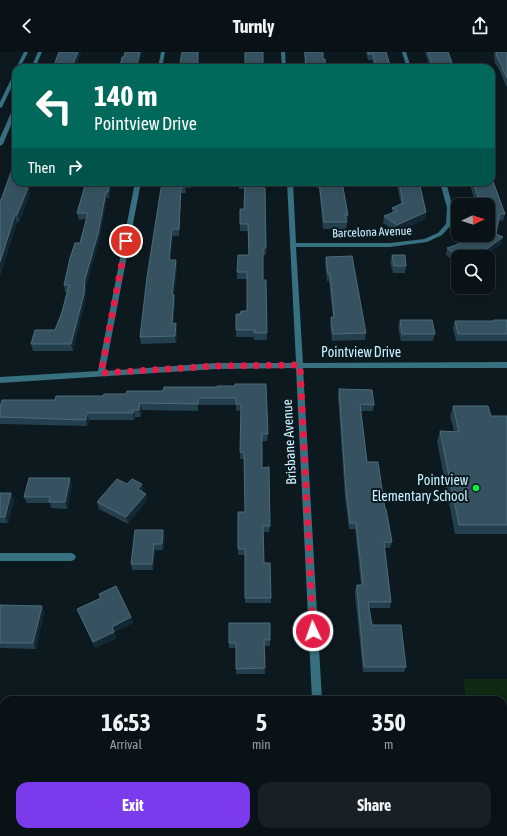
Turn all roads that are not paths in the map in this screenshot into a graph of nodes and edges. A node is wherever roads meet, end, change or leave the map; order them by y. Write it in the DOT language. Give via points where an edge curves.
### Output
graph roads {
  1 [pos="26,52"];
  2 [pos="40,52"];
  3 [pos="163,52"];
  4 [pos="284,52"];
  5 [pos="404,52"];
  6 [pos="20,64"];
  7 [pos="35,64"];
  8 [pos="161,64"];
  9 [pos="284,64"];
  10 [pos="408,64"];
  11 [pos="12,82"];
  12 [pos="0,107"];
  13 [pos="12,116"];
  14 [pos="0,144"];
  15 [pos="137,186"];
  16 [pos="290,186"];
  17 [pos="444,186"];
  18 [pos="294,245"];
  19 [pos="300,365"];
  20 [pos="507,365"];
  21 [pos="101,373"];
  22 [pos="0,380"];
  23 [pos="0,557"];
  24 [pos="71,557"];
  25 [pos="317,696"];
  1 -- 6 [label="street"];
  2 -- 7 [label="street"];
  3 -- 8 [label="street"];
  4 -- 9 [label="street"];
  5 -- 10 [label="street"];
  11 -- 12 [label="street"];
  13 -- 14 [label="street"];
  15 -- 21 [label="street"];
  16 -- 18 [label="street, Brisbane Avenue"];
  17 -- 18 [label="street, Barcelona Avenue" via="450,208 449,224 440,234 425,241 390,245"];
  18 -- 19 [label="street, Brisbane Avenue"];
  19 -- 20 [label="street, Pointview Drive"];
  19 -- 21 [label="street, Pointview Drive" via="216,366"];
  19 -- 25 [label="street, Brisbane Avenue"];
  21 -- 22 [label="street, Pointview Drive"];
  23 -- 24 [label="street"];
}
